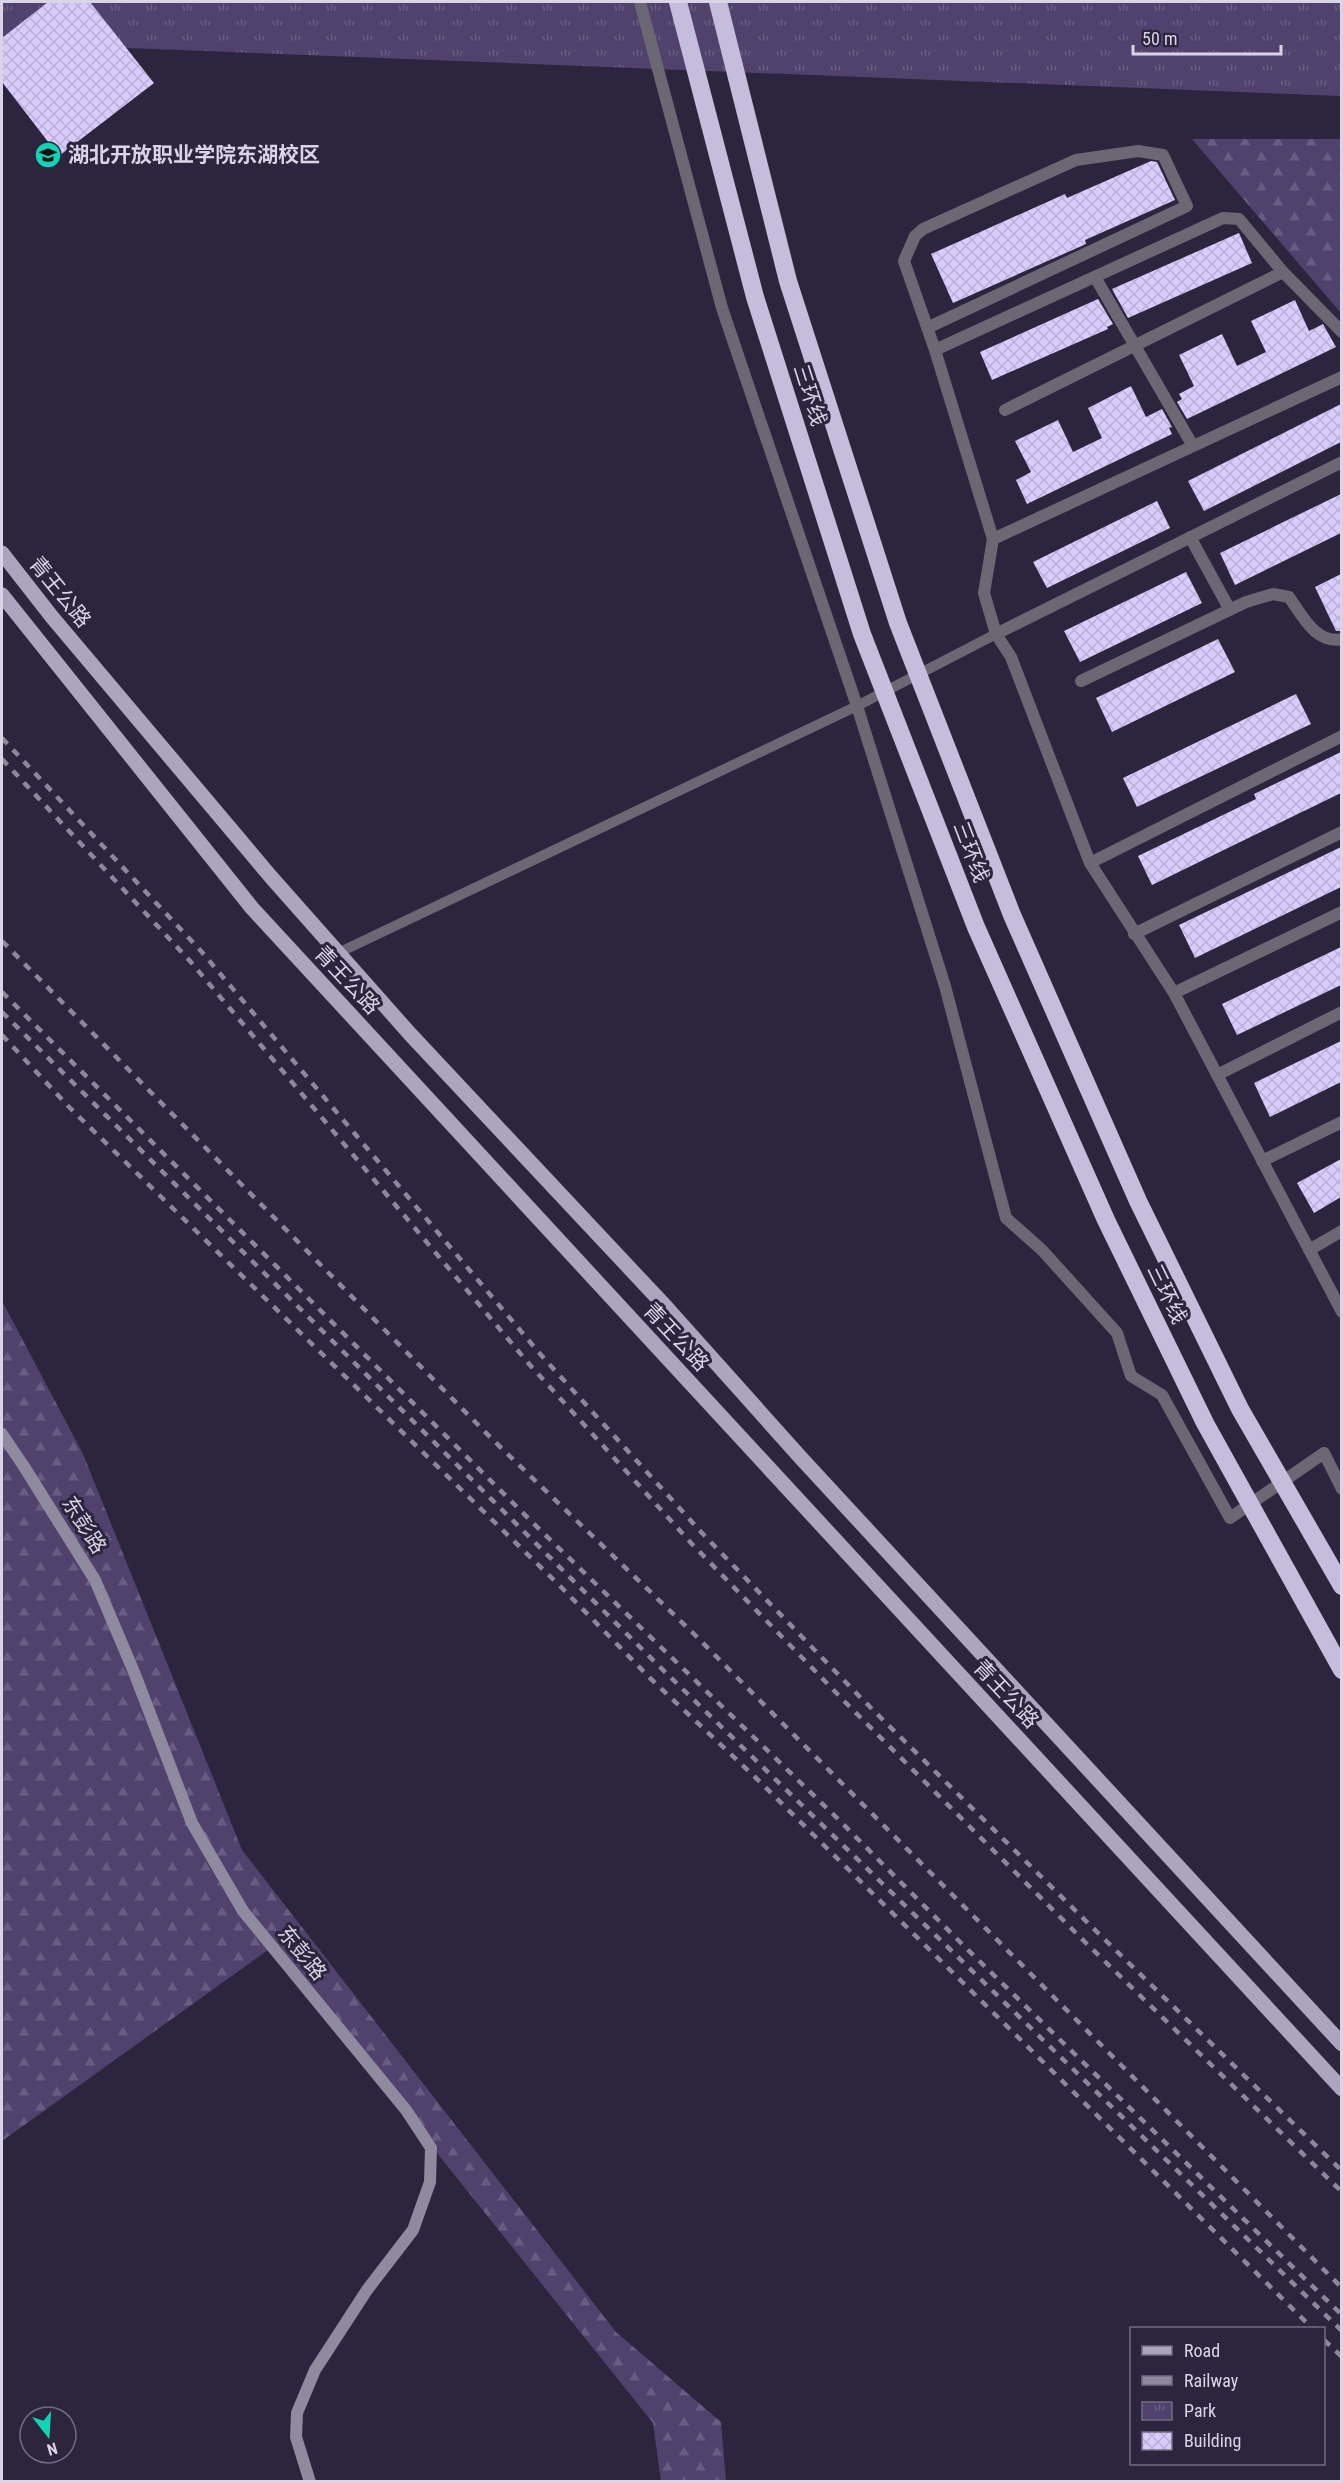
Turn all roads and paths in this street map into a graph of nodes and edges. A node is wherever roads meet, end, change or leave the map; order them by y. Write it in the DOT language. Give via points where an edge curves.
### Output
graph roads {
  1 [pos="640,2"];
  2 [pos="678,2"];
  3 [pos="718,2"];
  4 [pos="1283,272"];
  5 [pos="1095,277"];
  6 [pos="927,328"];
  7 [pos="1341,332"];
  8 [pos="1135,346"];
  9 [pos="935,350"];
  10 [pos="1341,377"];
  11 [pos="1005,410"];
  12 [pos="1194,446"];
  13 [pos="1341,462"];
  14 [pos="1190,537"];
  15 [pos="993,539"];
  16 [pos="2,553"];
  17 [pos="2,595"];
  18 [pos="1230,610"];
  19 [pos="996,633"];
  20 [pos="1341,639"];
  21 [pos="1081,681"];
  22 [pos="857,706"];
  23 [pos="1341,736"];
  24 [pos="1341,832"];
  25 [pos="1090,864"];
  26 [pos="1341,912"];
  27 [pos="1134,934"];
  28 [pos="338,953"];
  29 [pos="1174,993"];
  30 [pos="1341,1012"];
  31 [pos="1217,1075"];
  32 [pos="1341,1122"];
  33 [pos="1262,1161"];
  34 [pos="1341,1231"];
  35 [pos="1309,1250"];
  36 [pos="1341,1312"];
  37 [pos="2,1434"];
  38 [pos="1341,1489"];
  39 [pos="1341,1586"];
  40 [pos="1341,1670"];
  41 [pos="1341,2044"];
  42 [pos="1341,2089"];
  43 [pos="310,2481"];
  1 -- 22 [label="street" via="722,309"];
  2 -- 40 [label="highway, 三环线" via="755,297 862,634 976,927 1106,1220 1195,1401"];
  3 -- 39 [label="highway, 三环线" via="788,281 898,624 1004,894 1138,1201 1240,1409"];
  4 -- 5 [label="street" via="1239,219 1223,218"];
  4 -- 7 [label="street"];
  4 -- 8 [label="street"];
  5 -- 8 [label="street"];
  5 -- 9 [label="street"];
  6 -- 6 [label="street" via="904,261 915,236 923,229 1076,160 1138,150 1163,154 1187,206"];
  6 -- 9 [label="street"];
  8 -- 11 [label="street"];
  8 -- 12 [label="street"];
  9 -- 15 [label="street"];
  10 -- 12 [label="street"];
  12 -- 15 [label="street"];
  13 -- 14 [label="street"];
  14 -- 18 [label="street"];
  14 -- 19 [label="street"];
  15 -- 19 [label="street" via="984,593"];
  16 -- 28 [label="main road, 青王公路"];
  17 -- 42 [label="main road, 青王公路" via="252,908"];
  18 -- 20 [label="street" via="1273,594 1289,597 1315,633 1332,641"];
  18 -- 21 [label="street"];
  19 -- 22 [label="lane"];
  19 -- 25 [label="street" via="1011,657"];
  22 -- 28 [label="lane"];
  22 -- 38 [label="street" via="945,986 1006,1218 1042,1250 1117,1333 1131,1376 1162,1395 1230,1518 1324,1454"];
  23 -- 25 [label="street"];
  24 -- 27 [label="street"];
  25 -- 27 [label="street"];
  26 -- 29 [label="street"];
  27 -- 29 [label="street"];
  28 -- 41 [label="main road, 青王公路"];
  29 -- 31 [label="street"];
  30 -- 31 [label="street"];
  31 -- 33 [label="street"];
  32 -- 33 [label="street"];
  33 -- 35 [label="street"];
  34 -- 35 [label="street"];
  35 -- 36 [label="street"];
  37 -- 43 [label="street, 东彭路" via="95,1580 192,1823 243,1911 406,2110 431,2148 430,2182 413,2230 367,2290 315,2370 297,2413 296,2437"];
}
